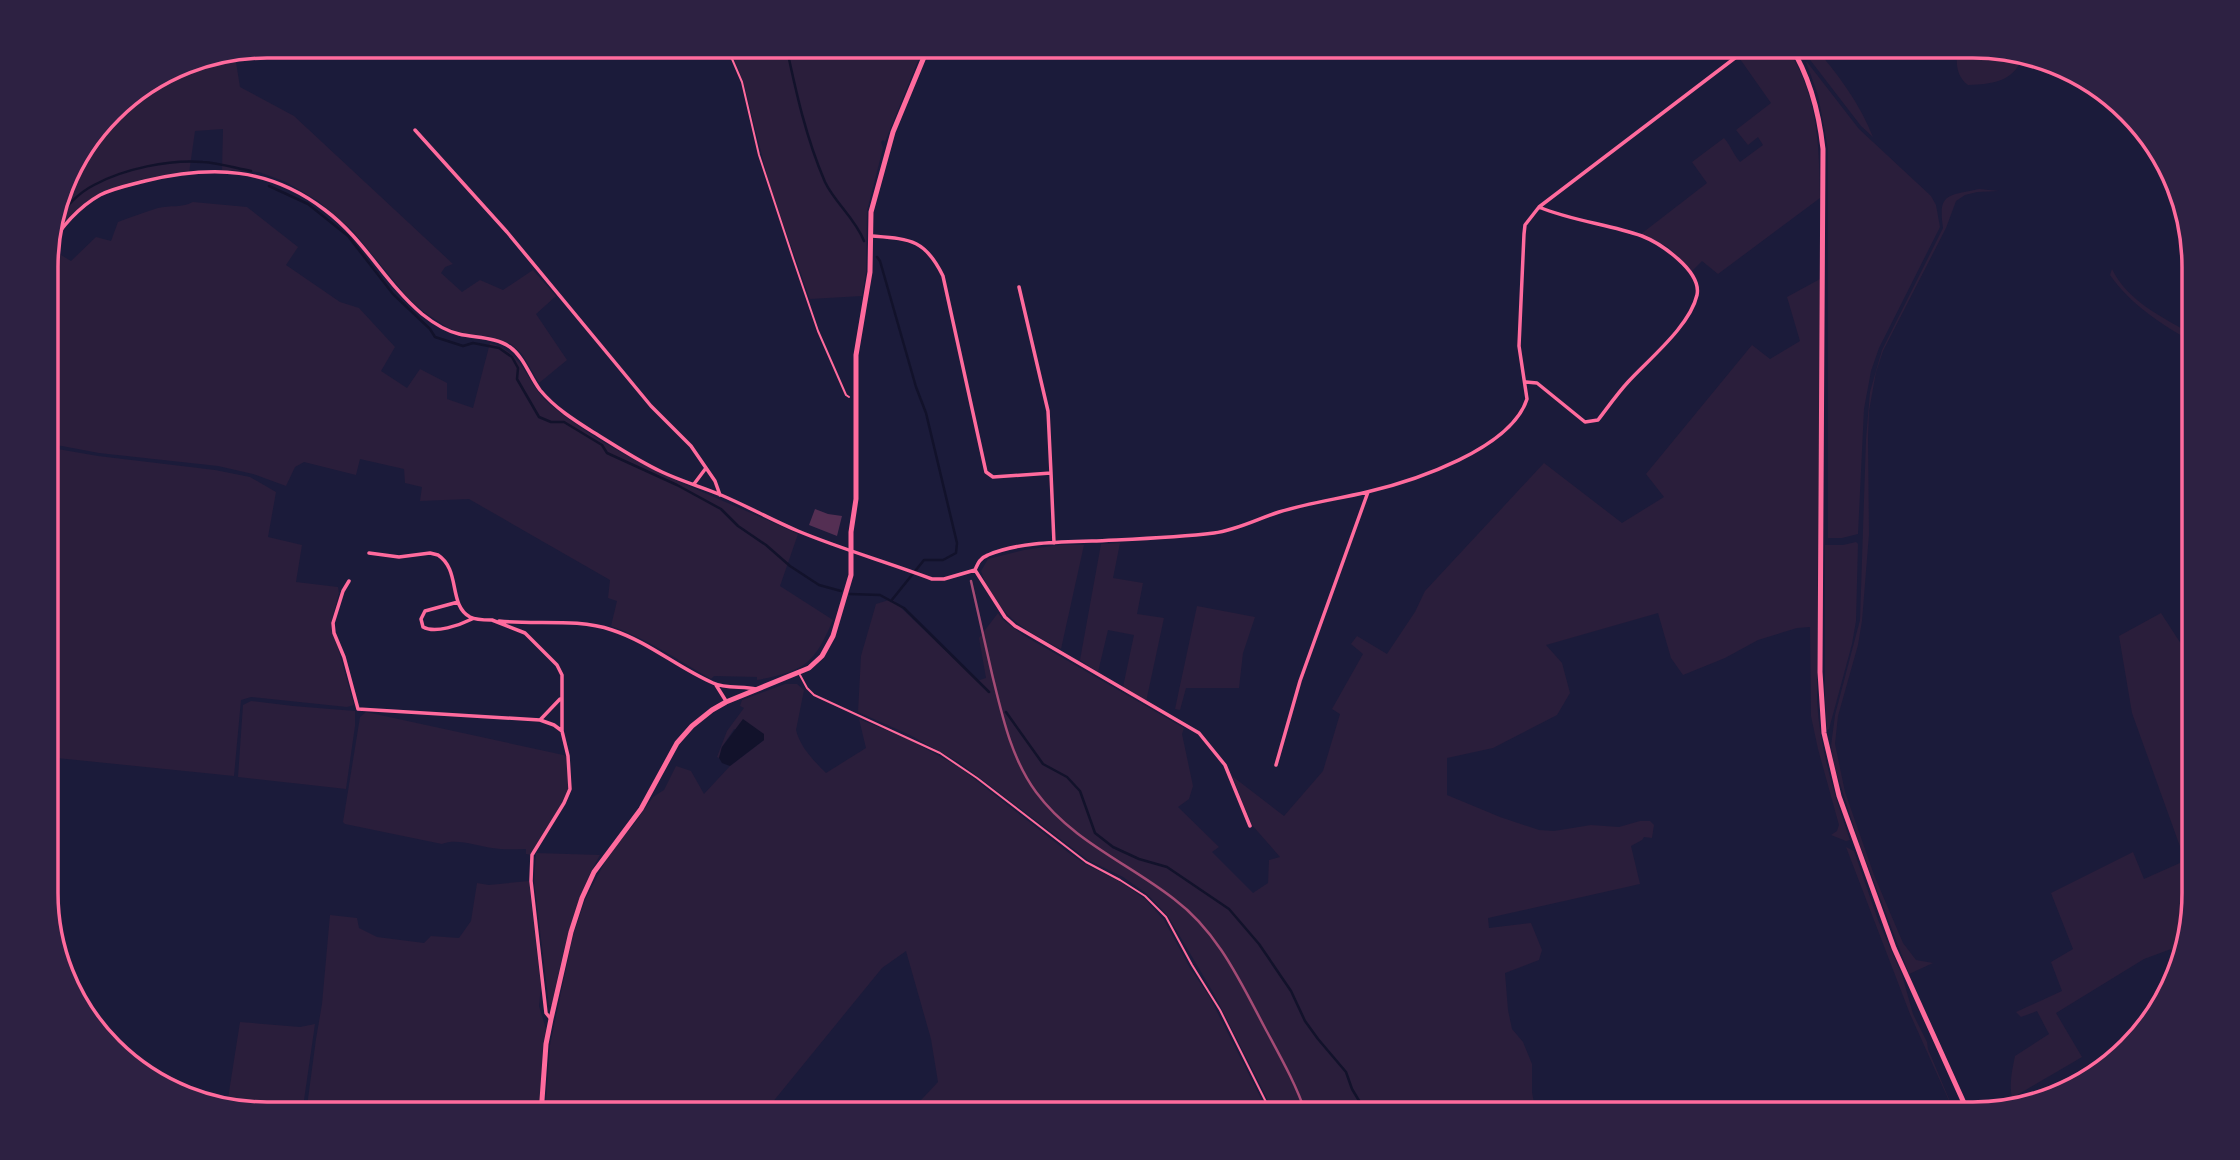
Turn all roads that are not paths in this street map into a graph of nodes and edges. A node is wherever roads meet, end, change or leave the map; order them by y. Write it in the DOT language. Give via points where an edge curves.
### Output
graph roads {
  1 [pos="924,58"];
  2 [pos="1736,58"];
  3 [pos="1796,58"];
  4 [pos="415,130"];
  5 [pos="1539,207"];
  6 [pos="61,232"];
  7 [pos="870,236"];
  8 [pos="1019,287"];
  9 [pos="1526,382"];
  10 [pos="706,468"];
  11 [pos="1051,473"];
  12 [pos="694,484"];
  13 [pos="1368,492"];
  14 [pos="720,495"];
  15 [pos="1054,543"];
  16 [pos="851,550"];
  17 [pos="369,553"];
  18 [pos="975,570"];
  19 [pos="349,581"];
  20 [pos="458,602"];
  21 [pos="472,619"];
  22 [pos="492,620"];
  23 [pos="800,673"];
  24 [pos="716,685"];
  25 [pos="756,689"];
  26 [pos="561,697"];
  27 [pos="726,702"];
  28 [pos="540,720"];
  29 [pos="562,731"];
  30 [pos="1276,765"];
  31 [pos="1250,826"];
  32 [pos="551,1019"];
  33 [pos="542,1102"];
  34 [pos="1266,1102"];
  35 [pos="1964,1102"];
  1 -- 7 [label="street" via="893,132 871,212"];
  2 -- 5 [label="street"];
  3 -- 35 [label="street" via="1820,120 1824,190 1820,672 1824,733 1839,796 1894,947"];
  4 -- 10 [label="street"];
  5 -- 9 [label="street" via="1524,234 1519,346"];
  5 -- 9 [label="street" via="1659,244 1689,271 1698,293 1678,328 1598,420 1585,422 1537,383"];
  6 -- 12 [label="street" via="91,201 111,190 180,174 231,173 271,179 338,220 423,314 456,334 510,347 562,412 646,463"];
  7 -- 11 [label="street" via="912,241 923,247 943,276 986,472 993,477"];
  7 -- 16 [label="street" via="870,272 856,355 856,499"];
  8 -- 11 [label="street" via="1048,411"];
  9 -- 13 [label="street" via="1524,407 1489,443 1436,470"];
  10 -- 12 [label="street"];
  10 -- 14 [label="street"];
  11 -- 15 [label="street"];
  12 -- 14 [label="street"];
  13 -- 15 [label="street" via="1213,533"];
  13 -- 30 [label="street" via="1300,681"];
  14 -- 16 [label="street"];
  15 -- 18 [label="street" via="988,554"];
  16 -- 18 [label="street" via="932,579"];
  16 -- 23 [label="street" via="851,575 833,636 822,656"];
  17 -- 20 [label="street" via="399,558 438,555 451,570"];
  18 -- 31 [label="street" via="1015,626 1199,733 1225,765"];
  19 -- 28 [label="street" via="333,623 358,709"];
  20 -- 21 [label="street"];
  20 -- 21 [label="street" via="425,611 423,627 431,630"];
  21 -- 22 [label="street"];
  22 -- 24 [label="street" via="590,624 611,630"];
  22 -- 26 [label="street" via="525,633 557,664 562,675"];
  23 -- 25 [label="street"];
  23 -- 34 [label="lane" via="814,695 950,760 1086,862 1145,896 1166,917"];
  24 -- 25 [label="street"];
  24 -- 27 [label="street"];
  25 -- 27 [label="street"];
  26 -- 28 [label="street"];
  26 -- 29 [label="street"];
  27 -- 32 [label="street" via="677,743 641,809 594,872 571,932"];
  28 -- 29 [label="street"];
  29 -- 32 [label="street" via="570,789 532,855 531,881 546,1013"];
  32 -- 33 [label="street"];
}
